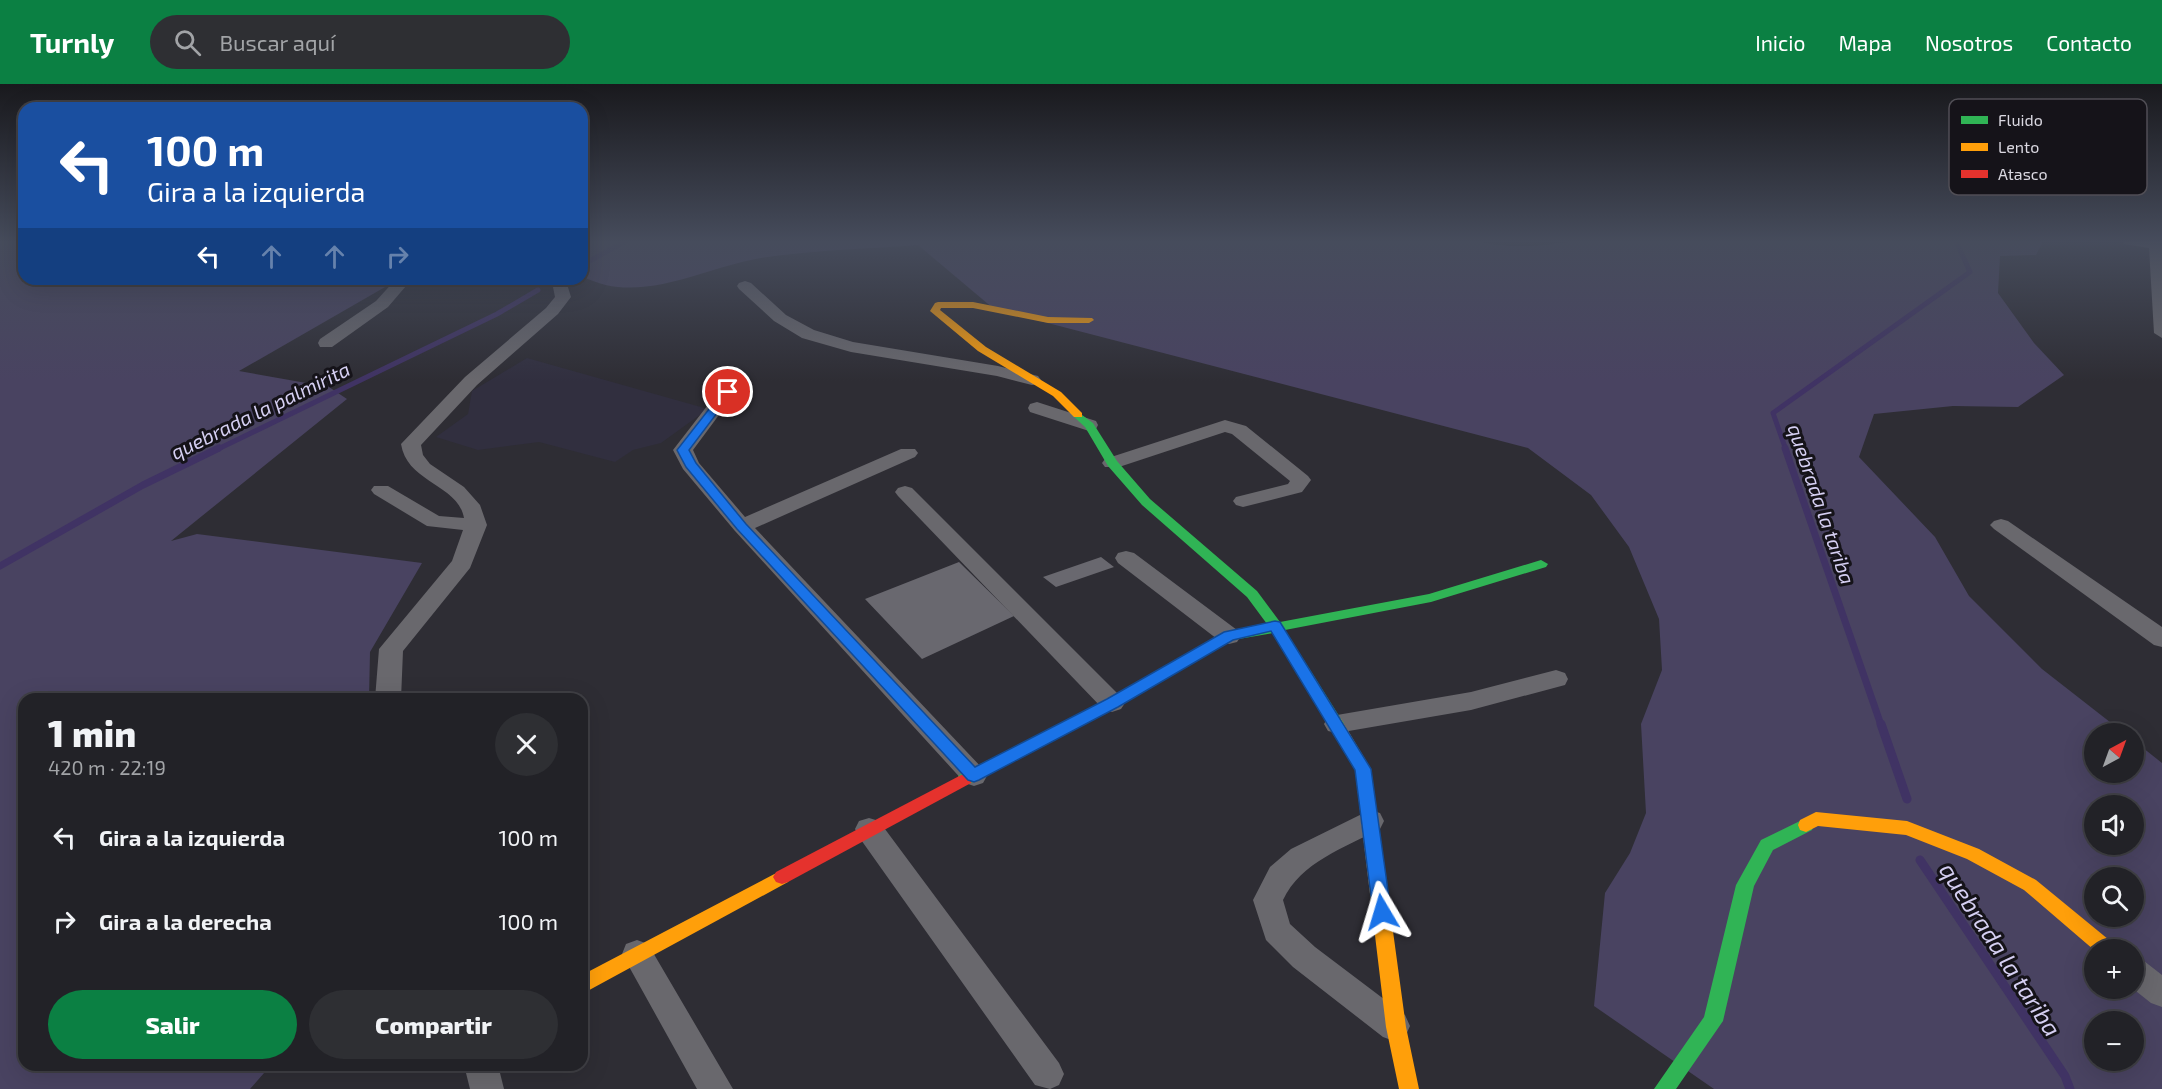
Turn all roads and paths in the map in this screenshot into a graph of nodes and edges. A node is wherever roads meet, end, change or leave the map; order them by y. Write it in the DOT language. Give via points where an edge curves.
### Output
graph roads {
  1 [pos="396,288"];
  2 [pos="562,288"];
  3 [pos="747,288"];
  4 [pos="2159,288"];
  5 [pos="1089,320"];
  6 [pos="2162,333"];
  7 [pos="326,343"];
  8 [pos="1039,382"];
  9 [pos="728,392"];
  10 [pos="1037,408"];
  11 [pos="1089,425"];
  12 [pos="908,453"];
  13 [pos="1112,463"];
  14 [pos="381,490"];
  15 [pos="905,492"];
  16 [pos="1243,501"];
  17 [pos="476,525"];
  18 [pos="2001,525"];
  19 [pos="742,526"];
  20 [pos="1126,558"];
  21 [pos="1541,564"];
  22 [pos="1275,626"];
  23 [pos="1229,636"];
  24 [pos="2162,639"];
  25 [pos="1556,679"];
  26 [pos="388,693"];
  27 [pos="1112,703"];
  28 [pos="1337,724"];
  29 [pos="974,776"];
  30 [pos="1370,821"];
  31 [pos="869,829"];
  32 [pos="2094,939"];
  33 [pos="637,954"];
  34 [pos="2144,979"];
  35 [pos="588,982"];
  36 [pos="2162,993"];
  37 [pos="1396,1027"];
  38 [pos="482,1071"];
  39 [pos="1047,1074"];
  40 [pos="487,1089"];
  41 [pos="716,1089"];
  42 [pos="1409,1089"];
  43 [pos="1664,1089"];
  1 -- 7 [label="street" via="382,304"];
  2 -- 17 [label="street" via="563,297 552,311 471,381 411,444 413,456 423,468 457,491 473,509"];
  3 -- 8 [label="street" via="780,318 808,334 851,347 998,371"];
  4 -- 6 [label="street"];
  5 -- 8 [label="street" via="1035,319 953,302 938,304 935,311 948,323 982,349"];
  8 -- 11 [label="street"];
  9 -- 19 [label="street" via="683,450 690,465"];
  10 -- 11 [label="street"];
  11 -- 13 [label="street"];
  12 -- 19 [label="street"];
  13 -- 16 [label="street" via="1225,426 1239,430 1301,480 1295,488"];
  13 -- 22 [label="street" via="1146,502 1252,594"];
  14 -- 17 [label="street" via="434,522"];
  15 -- 27 [label="street"];
  17 -- 26 [label="street" via="462,563 391,649"];
  18 -- 24 [label="street"];
  19 -- 29 [label="street"];
  20 -- 23 [label="street"];
  21 -- 22 [label="street" via="1431,598"];
  22 -- 23 [label="street"];
  22 -- 28 [label="street"];
  23 -- 27 [label="street"];
  25 -- 28 [label="street" via="1471,701"];
  27 -- 29 [label="street"];
  28 -- 30 [label="street" via="1363,769"];
  29 -- 31 [label="street"];
  30 -- 37 [label="street"];
  30 -- 37 [label="street" via="1301,857 1280,876 1268,900 1277,931 1304,957"];
  31 -- 33 [label="street"];
  31 -- 39 [label="street"];
  32 -- 43 [label="street" via="2030,885 1972,854 1907,828 1816,819 1767,844 1745,885 1713,1021"];
  33 -- 35 [label="street"];
  33 -- 41 [label="street"];
  34 -- 36 [label="street"];
  37 -- 42 [label="street"];
  38 -- 40 [label="street"];
}
